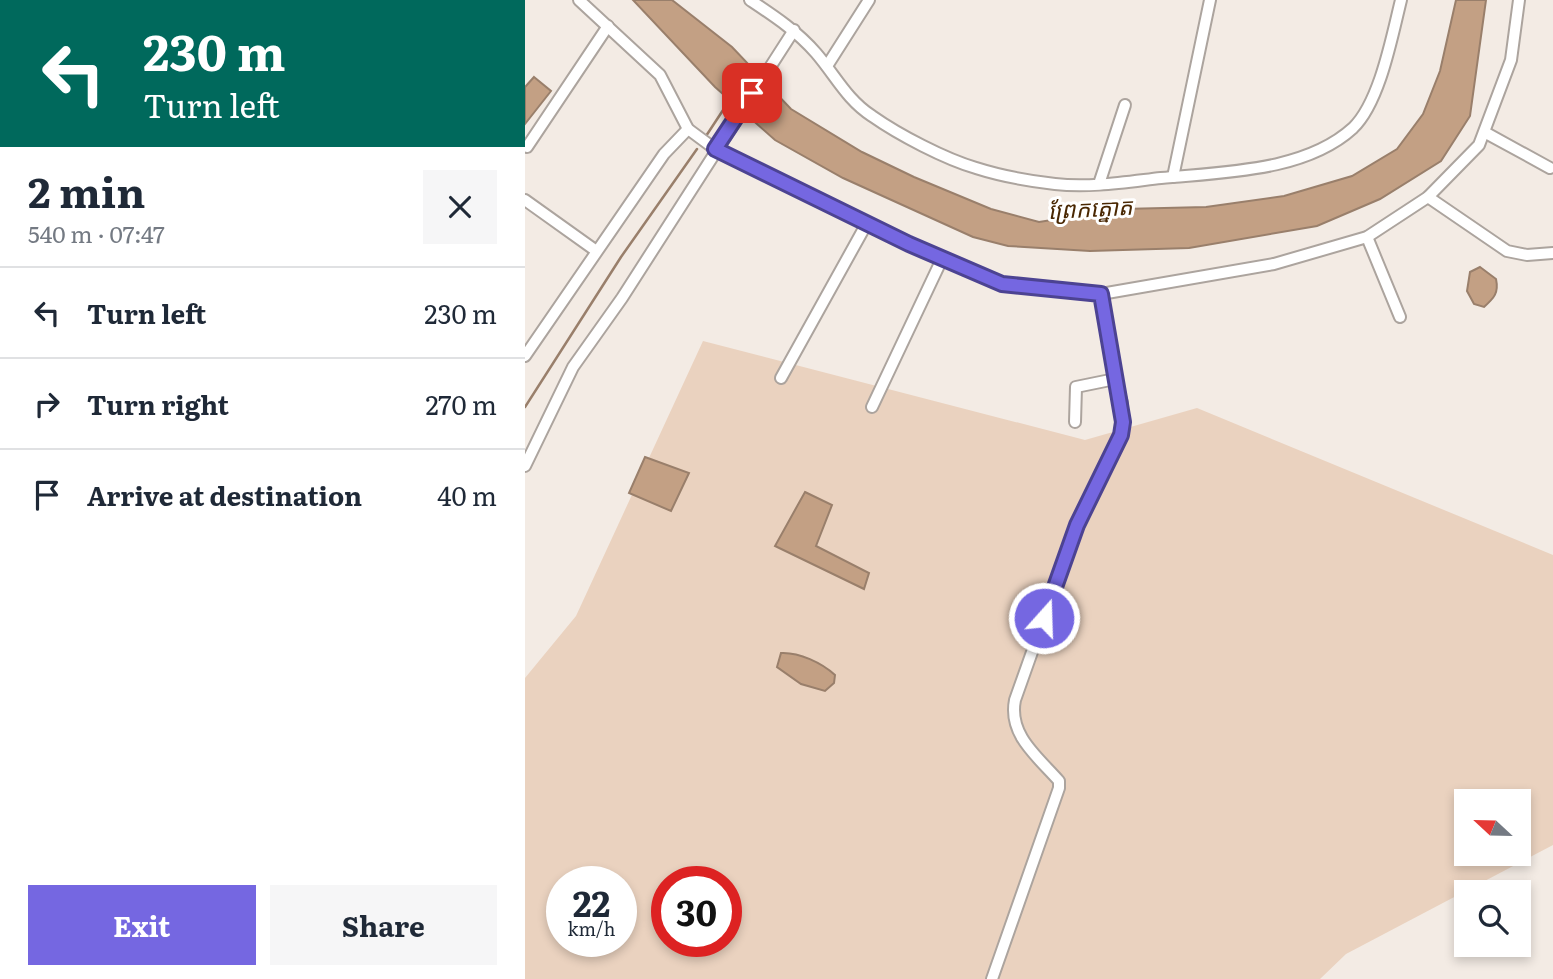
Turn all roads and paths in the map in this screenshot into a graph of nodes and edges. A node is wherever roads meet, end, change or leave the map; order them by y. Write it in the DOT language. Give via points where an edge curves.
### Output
graph roads {
  1 [pos="579,0"];
  2 [pos="750,0"];
  3 [pos="869,0"];
  4 [pos="1210,0"];
  5 [pos="1401,0"];
  6 [pos="1519,0"];
  7 [pos="608,26"];
  8 [pos="794,30"];
  9 [pos="827,66"];
  10 [pos="1125,105"];
  11 [pos="688,130"];
  12 [pos="1486,133"];
  13 [pos="527,147"];
  14 [pos="715,149"];
  15 [pos="1550,167"];
  16 [pos="1173,177"];
  17 [pos="1099,184"];
  18 [pos="1429,197"];
  19 [pos="525,200"];
  20 [pos="867,223"];
  21 [pos="1367,237"];
  22 [pos="596,250"];
  23 [pos="1553,253"];
  24 [pos="942,259"];
  25 [pos="1101,294"];
  26 [pos="1399,317"];
  27 [pos="525,332"];
  28 [pos="536,338"];
  29 [pos="525,356"];
  30 [pos="781,378"];
  31 [pos="1115,379"];
  32 [pos="873,407"];
  33 [pos="1075,422"];
  34 [pos="525,466"];
  35 [pos="992,979"];
  1 -- 7 [label="street"];
  2 -- 8 [label="street"];
  3 -- 9 [label="street"];
  4 -- 16 [label="street"];
  5 -- 16 [label="street" via="1372,98 1344,135 1290,160"];
  6 -- 12 [label="street" via="1511,60"];
  7 -- 11 [label="street" via="660,75"];
  7 -- 13 [label="street"];
  8 -- 9 [label="street"];
  8 -- 14 [label="street"];
  9 -- 17 [label="street" via="848,97 872,117 975,168 1056,184"];
  10 -- 17 [label="street"];
  11 -- 14 [label="street"];
  11 -- 22 [label="street" via="664,154"];
  12 -- 15 [label="street"];
  12 -- 18 [label="street"];
  14 -- 20 [label="street"];
  14 -- 34 [label="street" via="573,367"];
  16 -- 17 [label="street"];
  18 -- 21 [label="street"];
  18 -- 23 [label="street" via="1507,251"];
  19 -- 22 [label="street"];
  20 -- 24 [label="street"];
  20 -- 30 [label="street"];
  21 -- 25 [label="street" via="1274,264"];
  21 -- 26 [label="street"];
  22 -- 28 [label="street"];
  24 -- 25 [label="street" via="1002,284"];
  24 -- 32 [label="street"];
  25 -- 31 [label="street"];
  27 -- 28 [label="street"];
  28 -- 29 [label="street"];
  31 -- 33 [label="street" via="1076,387"];
  31 -- 35 [label="street" via="1122,402 1121,435 1077,525 1011,716 1026,746 1059,781 1059,788"];
}
